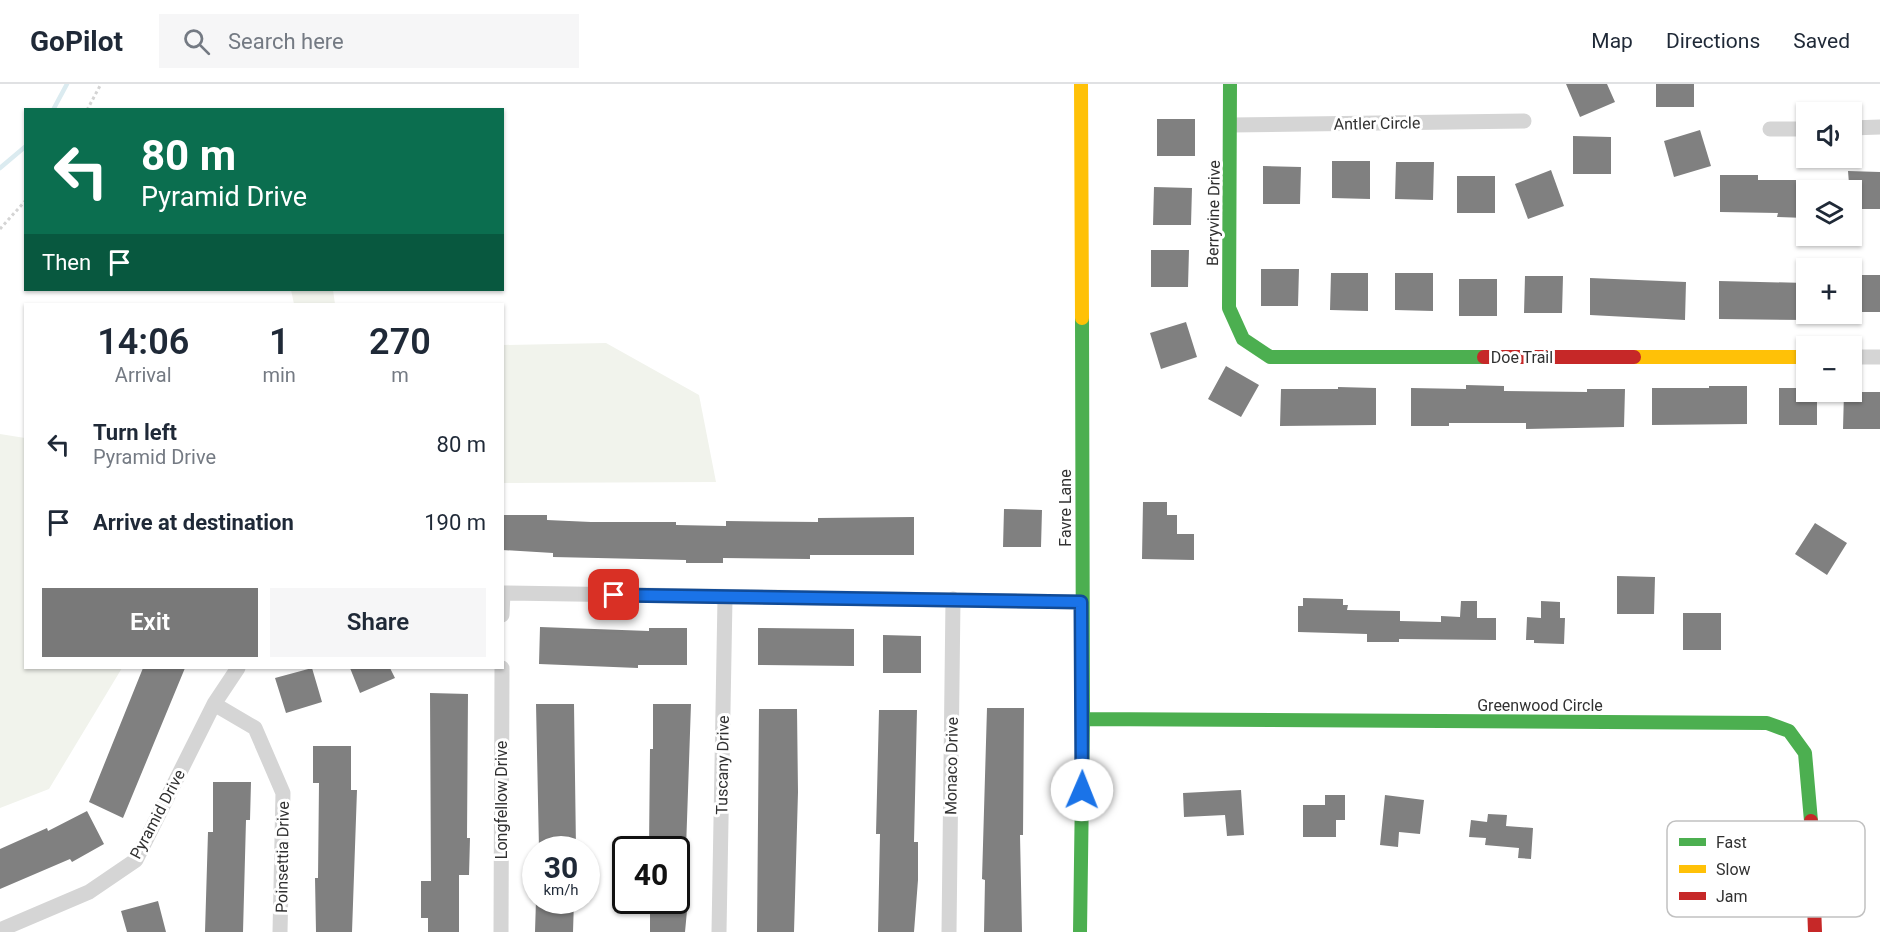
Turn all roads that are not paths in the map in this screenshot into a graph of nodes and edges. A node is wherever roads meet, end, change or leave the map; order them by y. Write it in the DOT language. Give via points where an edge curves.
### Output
graph roads {
  1 [pos="1081,84"];
  2 [pos="1230,84"];
  3 [pos="1524,122"];
  4 [pos="1231,125"];
  5 [pos="1880,127"];
  6 [pos="1862,128"];
  7 [pos="1770,129"];
  8 [pos="1796,129"];
  9 [pos="1243,339"];
  10 [pos="1796,357"];
  11 [pos="1862,357"];
  12 [pos="1880,357"];
  13 [pos="504,593"];
  14 [pos="724,598"];
  15 [pos="953,599"];
  16 [pos="1081,602"];
  17 [pos="237,669"];
  18 [pos="502,669"];
  19 [pos="214,704"];
  20 [pos="1083,719"];
  21 [pos="1811,821"];
  22 [pos="1814,917"];
  23 [pos="0,930"];
  24 [pos="280,932"];
  25 [pos="501,932"];
  26 [pos="719,932"];
  27 [pos="949,932"];
  28 [pos="1080,932"];
  29 [pos="1815,932"];
  1 -- 16 [label="street, Favre Lane"];
  2 -- 4 [label="street, Berryvine Drive"];
  3 -- 4 [label="street, Antler Circle"];
  4 -- 9 [label="street, Berryvine Drive" via="1229,308"];
  5 -- 6 [label="street"];
  7 -- 8 [label="street"];
  9 -- 10 [label="street, Doe Trail" via="1270,357"];
  11 -- 12 [label="street"];
  13 -- 14 [label="street"];
  14 -- 15 [label="street"];
  14 -- 26 [label="street, Tuscany Drive"];
  15 -- 16 [label="street"];
  15 -- 27 [label="street, Monaco Drive"];
  16 -- 20 [label="street, Favre Lane"];
  17 -- 19 [label="street, Pyramid Drive"];
  18 -- 25 [label="street, Longfellow Drive"];
  19 -- 23 [label="street, Pyramid Drive" via="136,860 89,892"];
  19 -- 24 [label="street, Poinsettia Drive" via="255,728 283,793"];
  20 -- 21 [label="street, Greenwood Circle" via="1767,723 1789,731 1805,753"];
  20 -- 28 [label="street, Favre Lane"];
  22 -- 29 [label="street, Greenwood Circle"];
}
